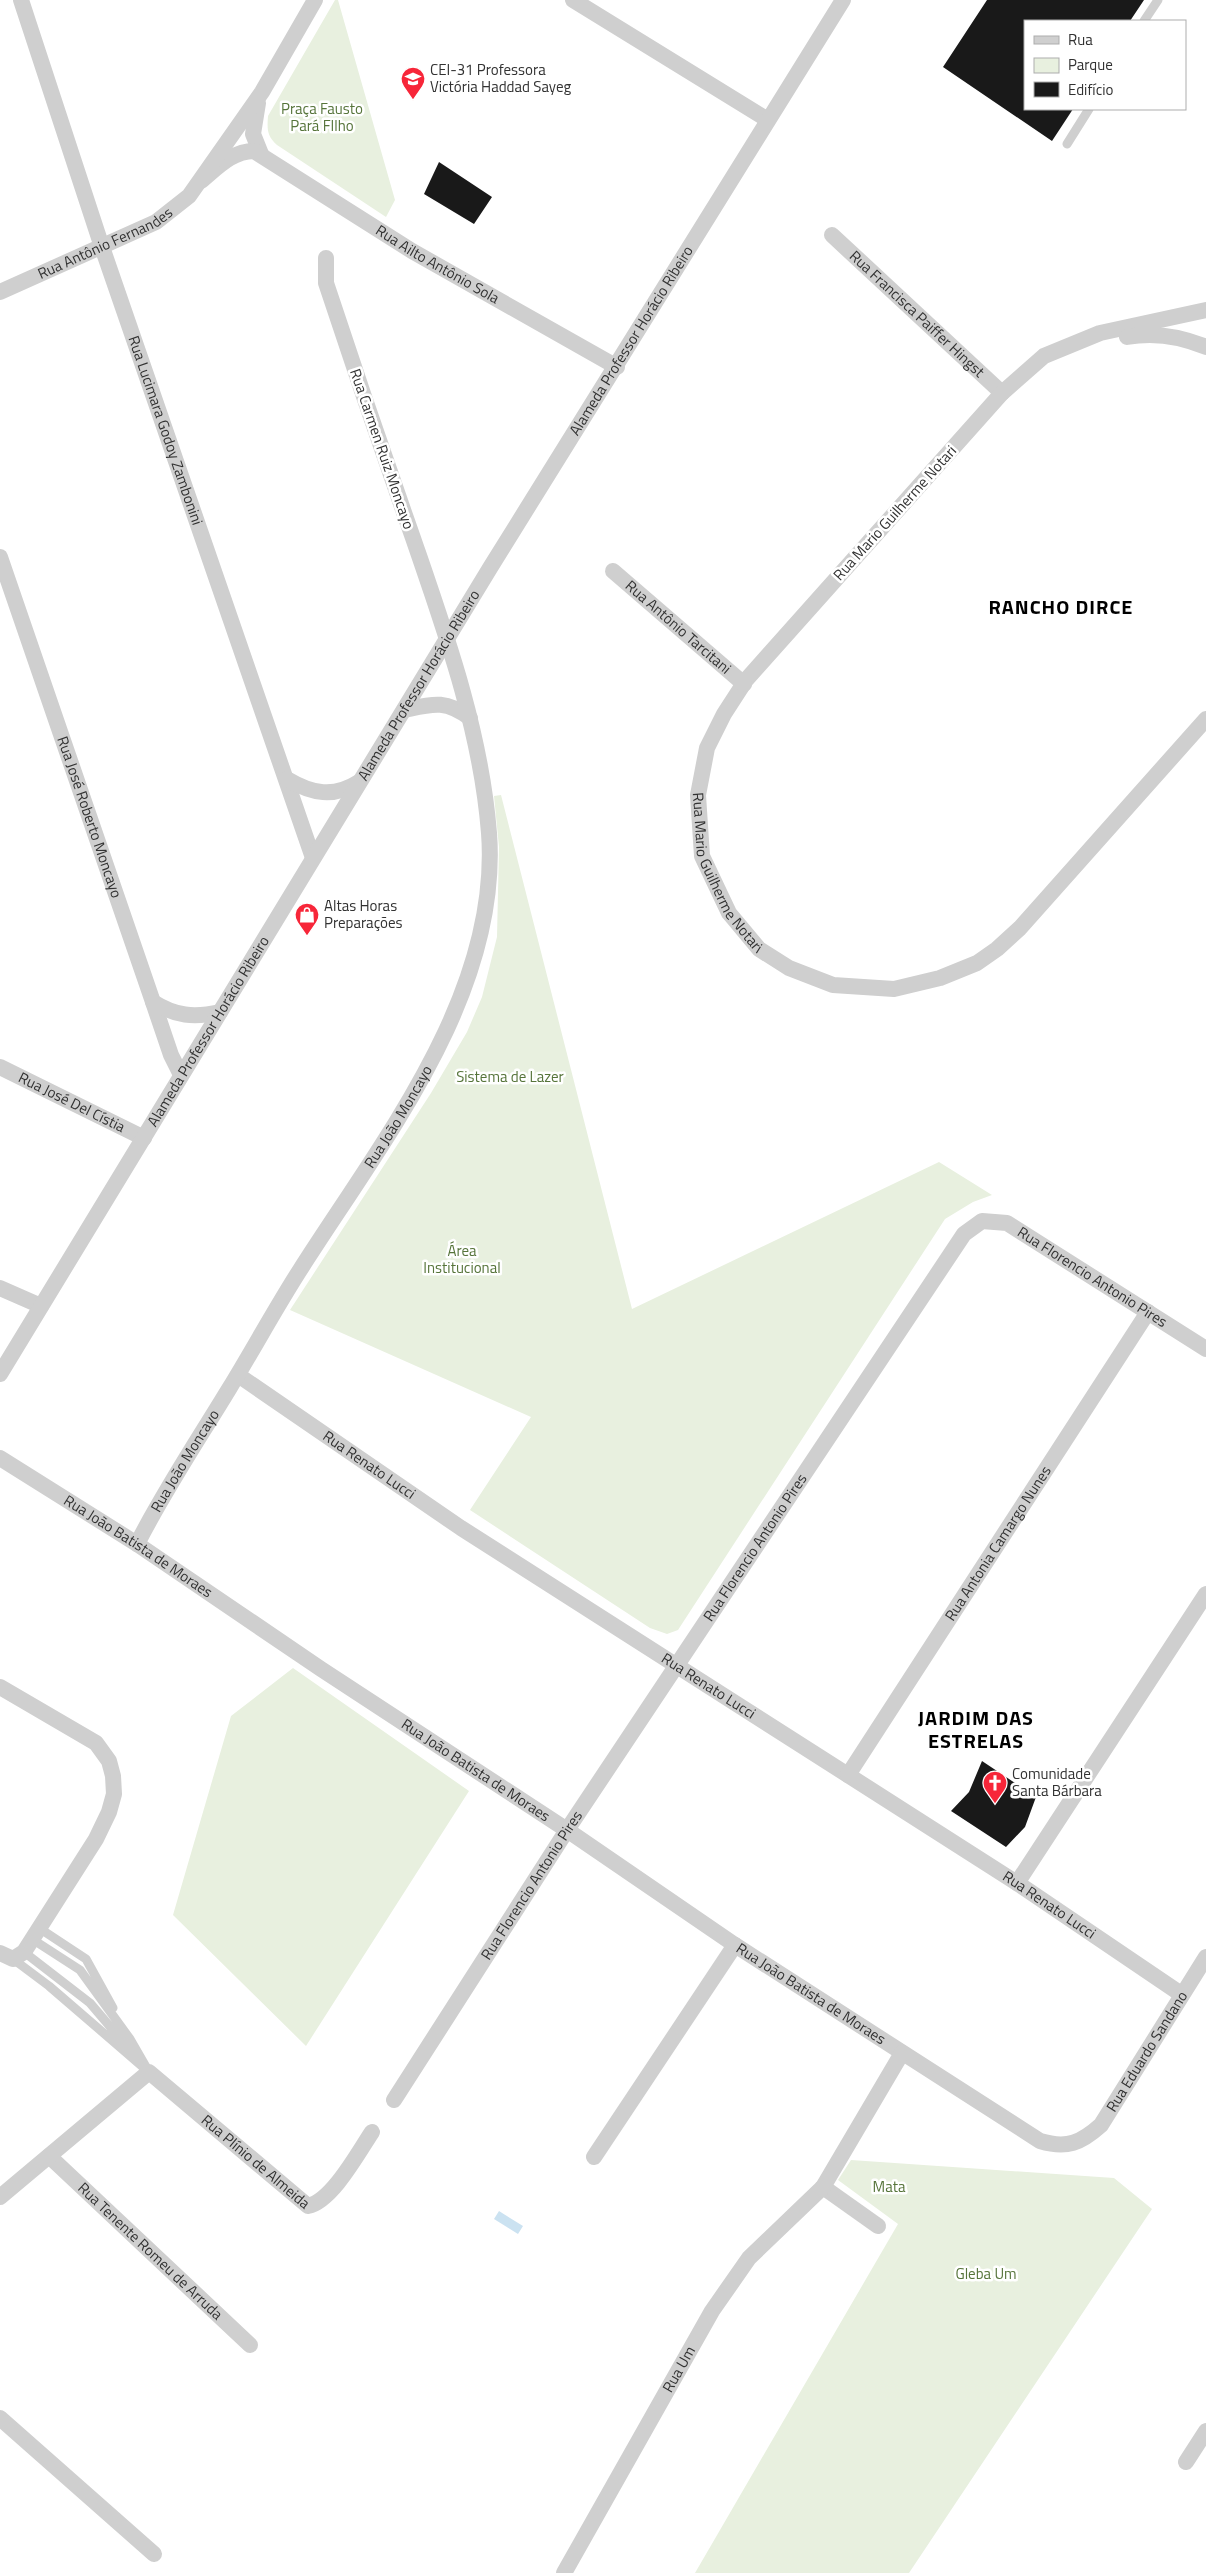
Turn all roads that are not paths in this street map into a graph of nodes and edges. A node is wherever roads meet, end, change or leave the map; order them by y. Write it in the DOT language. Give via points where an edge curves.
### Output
graph roads {
  1 [pos="21,0"];
  2 [pos="315,0"];
  3 [pos="573,0"];
  4 [pos="843,0"];
  5 [pos="1158,0"];
  6 [pos="1145,20"];
  7 [pos="262,92"];
  8 [pos="1088,110"];
  9 [pos="768,120"];
  10 [pos="1067,144"];
  11 [pos="261,154"];
  12 [pos="202,181"];
  13 [pos="832,235"];
  14 [pos="102,247"];
  15 [pos="326,258"];
  16 [pos="0,292"];
  17 [pos="1206,310"];
  18 [pos="1206,347"];
  19 [pos="1044,356"];
  20 [pos="617,367"];
  21 [pos="1002,393"];
  22 [pos="0,557"];
  23 [pos="613,571"];
  24 [pos="447,639"];
  25 [pos="744,684"];
  26 [pos="404,710"];
  27 [pos="470,718"];
  28 [pos="1206,719"];
  29 [pos="287,779"];
  30 [pos="360,782"];
  31 [pos="313,858"];
  32 [pos="153,1002"];
  33 [pos="220,1012"];
  34 [pos="0,1066"];
  35 [pos="181,1076"];
  36 [pos="144,1138"];
  37 [pos="0,1288"];
  38 [pos="41,1306"];
  39 [pos="1148,1312"];
  40 [pos="1206,1349"];
  41 [pos="0,1374"];
  42 [pos="238,1375"];
  43 [pos="0,1458"];
  44 [pos="137,1544"];
  45 [pos="1206,1594"];
  46 [pos="677,1665"];
  47 [pos="0,1688"];
  48 [pos="848,1775"];
  49 [pos="567,1830"];
  50 [pos="1017,1883"];
  51 [pos="22,1946"];
  52 [pos="735,1946"];
  53 [pos="1206,1957"];
  54 [pos="1181,1994"];
  55 [pos="130,2039"];
  56 [pos="902,2053"];
  57 [pos="149,2072"];
  58 [pos="394,2100"];
  59 [pos="372,2132"];
  60 [pos="1081,2142"];
  61 [pos="49,2156"];
  62 [pos="594,2157"];
  63 [pos="823,2188"];
  64 [pos="0,2197"];
  65 [pos="878,2226"];
  66 [pos="250,2345"];
  67 [pos="0,2418"];
  68 [pos="1206,2431"];
  69 [pos="1186,2462"];
  70 [pos="154,2554"];
  71 [pos="564,2573"];
  1 -- 14 [label="street, Rua Lucimara Godoy Zambonini"];
  2 -- 7 [label="street, Rua Antônio Fernandes"];
  3 -- 9 [label="street"];
  4 -- 9 [label="street, Alameda Professor Horácio Ribeiro"];
  5 -- 6 [label="lane"];
  7 -- 11 [label="street, Rua Antônio Fernandes" via="255,112 253,134"];
  7 -- 12 [label="street, Rua Antônio Fernandes"];
  8 -- 10 [label="lane"];
  9 -- 20 [label="street, Alameda Professor Horácio Ribeiro"];
  11 -- 12 [label="street, Rua Antônio Fernandes" via="243,151 230,157"];
  11 -- 20 [label="street, Rua Ailto Antônio Sola" via="412,251"];
  12 -- 14 [label="street, Rua Antônio Fernandes" via="189,196 156,222"];
  13 -- 21 [label="street, Rua Francisca Paiffer Hingst"];
  14 -- 16 [label="street, Rua Antônio Fernandes"];
  14 -- 29 [label="street, Rua Lucimara Godoy Zambonini"];
  15 -- 24 [label="street, Rua Carmen Ruiz Moncayo" via="326,282"];
  17 -- 19 [label="street, Rua Mario Guilherme Notari" via="1100,332"];
  18 -- 19 [label="street, Rua Mario Guilherme Notari" via="1186,338 1147,334 1102,340"];
  19 -- 21 [label="street, Rua Mario Guilherme Notari"];
  20 -- 24 [label="street, Alameda Professor Horácio Ribeiro"];
  21 -- 25 [label="street, Rua Mario Guilherme Notari"];
  22 -- 32 [label="street, Rua José Roberto Moncayo"];
  23 -- 25 [label="street, Rua Antônio Tarcitani"];
  24 -- 26 [label="street, Alameda Professor Horácio Ribeiro"];
  24 -- 27 [label="street, Rua João Moncayo"];
  25 -- 28 [label="street, Rua Mario Guilherme Notari" via="707,748 698,795 702,856 728,913 759,948 789,968 833,985 894,989 940,978 977,963 998,949"];
  26 -- 27 [label="street" via="443,704 455,707"];
  26 -- 30 [label="street, Alameda Professor Horácio Ribeiro"];
  27 -- 42 [label="street, Rua João Moncayo" via="489,834 487,896 480,942 442,1040 410,1097 277,1304"];
  29 -- 30 [label="street" via="300,787 334,793 346,791"];
  29 -- 31 [label="street, Rua Lucimara Godoy Zambonini"];
  30 -- 31 [label="street, Alameda Professor Horácio Ribeiro"];
  31 -- 33 [label="street, Alameda Professor Horácio Ribeiro"];
  32 -- 33 [label="street" via="166,1011 183,1015 202,1016"];
  32 -- 35 [label="street, Rua José Roberto Moncayo"];
  33 -- 35 [label="street, Alameda Professor Horácio Ribeiro"];
  34 -- 36 [label="street, Rua José Del Cístia"];
  35 -- 36 [label="street, Alameda Professor Horácio Ribeiro"];
  36 -- 38 [label="street, Alameda Professor Horácio Ribeiro"];
  37 -- 38 [label="street"];
  38 -- 41 [label="street, Alameda Professor Horácio Ribeiro"];
  39 -- 40 [label="street, Rua Florencio Antonio Pires"];
  39 -- 46 [label="street, Rua Florencio Antonio Pires" via="1007,1223 982,1221 964,1234"];
  39 -- 48 [label="street, Rua Antonia Camargo Nunes"];
  42 -- 44 [label="street, Rua João Moncayo"];
  42 -- 46 [label="street, Rua Renato Lucci" via="461,1528"];
  43 -- 44 [label="street, Rua João Batista de Moraes"];
  44 -- 49 [label="street, Rua João Batista de Moraes"];
  45 -- 50 [label="street"];
  46 -- 48 [label="street, Rua Renato Lucci"];
  46 -- 49 [label="street, Rua Florencio Antonio Pires"];
  47 -- 51 [label="street" via="96,1743 109,1761 113,1776 114,1794 96,1838"];
  48 -- 50 [label="street, Rua Renato Lucci"];
  49 -- 52 [label="street, Rua João Batista de Moraes"];
  49 -- 58 [label="street, Rua Florencio Antonio Pires"];
  50 -- 54 [label="street, Rua Renato Lucci"];
  51 -- 55 [label="lane, Rua Plínio de Almeida" via="80,1970"];
  51 -- 55 [label="lane, Rua Plínio de Almeida" via="86,1959"];
  51 -- 57 [label="lane, Rua Plínio de Almeida" via="90,2003"];
  51 -- 57 [label="lane, Rua Plínio de Almeida" via="49,1986"];
  52 -- 56 [label="street, Rua João Batista de Moraes"];
  52 -- 62 [label="street"];
  53 -- 54 [label="street, Rua Eduardo Sandano"];
  54 -- 60 [label="street, Rua Eduardo Sandano" via="1101,2125"];
  55 -- 57 [label="lane, Rua Plínio de Almeida"];
  56 -- 60 [label="street, Rua João Batista de Moraes" via="1040,2141 1066,2146"];
  56 -- 63 [label="street, Rua Um"];
  57 -- 59 [label="street, Rua Plínio de Almeida" via="308,2206 318,2204 332,2190"];
  57 -- 61 [label="street"];
  61 -- 64 [label="street"];
  61 -- 66 [label="street, Rua Tenente Romeu de Arruda"];
  63 -- 65 [label="street"];
  63 -- 71 [label="street, Rua Um" via="749,2258 712,2311"];
  67 -- 70 [label="street"];
  68 -- 69 [label="street"];
}
